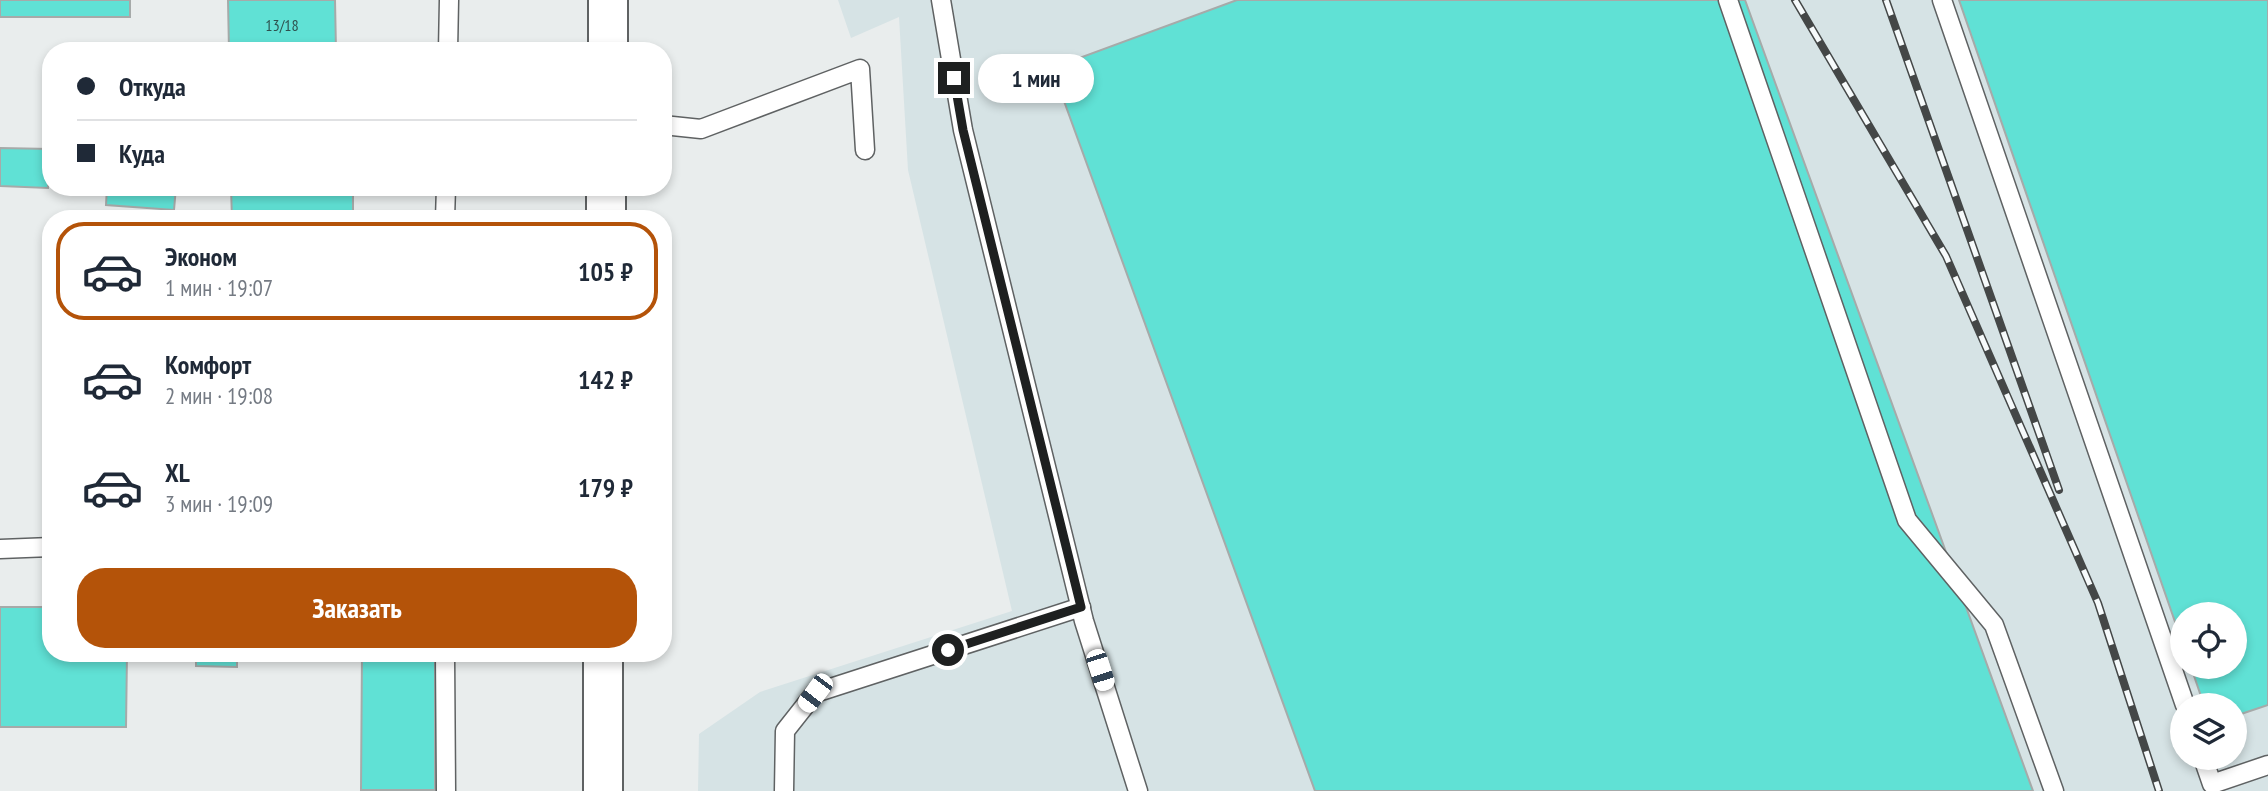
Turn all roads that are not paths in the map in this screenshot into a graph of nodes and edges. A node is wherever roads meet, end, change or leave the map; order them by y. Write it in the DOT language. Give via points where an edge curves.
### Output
graph roads {
  1 [pos="449,0"];
  2 [pos="608,0"];
  3 [pos="941,0"];
  4 [pos="1728,0"];
  5 [pos="1942,0"];
  6 [pos="448,42"];
  7 [pos="608,42"];
  8 [pos="672,126"];
  9 [pos="865,150"];
  10 [pos="42,547"];
  11 [pos="0,549"];
  12 [pos="1081,607"];
  13 [pos="445,662"];
  14 [pos="603,662"];
  15 [pos="2181,693"];
  16 [pos="2268,765"];
  17 [pos="2207,770"];
  18 [pos="446,791"];
  19 [pos="603,791"];
  20 [pos="784,791"];
  21 [pos="1138,791"];
  22 [pos="2053,791"];
  1 -- 6 [label="lane"];
  2 -- 7 [label="main road"];
  3 -- 12 [label="lane" via="963,130"];
  4 -- 22 [label="lane" via="1907,520 1994,625"];
  5 -- 15 [label="lane"];
  8 -- 9 [label="lane" via="701,129 860,69"];
  10 -- 11 [label="lane"];
  12 -- 20 [label="lane" via="815,693 785,731"];
  12 -- 21 [label="lane"];
  13 -- 18 [label="lane"];
  14 -- 19 [label="main road"];
  16 -- 17 [label="lane" via="2212,784"];
}
